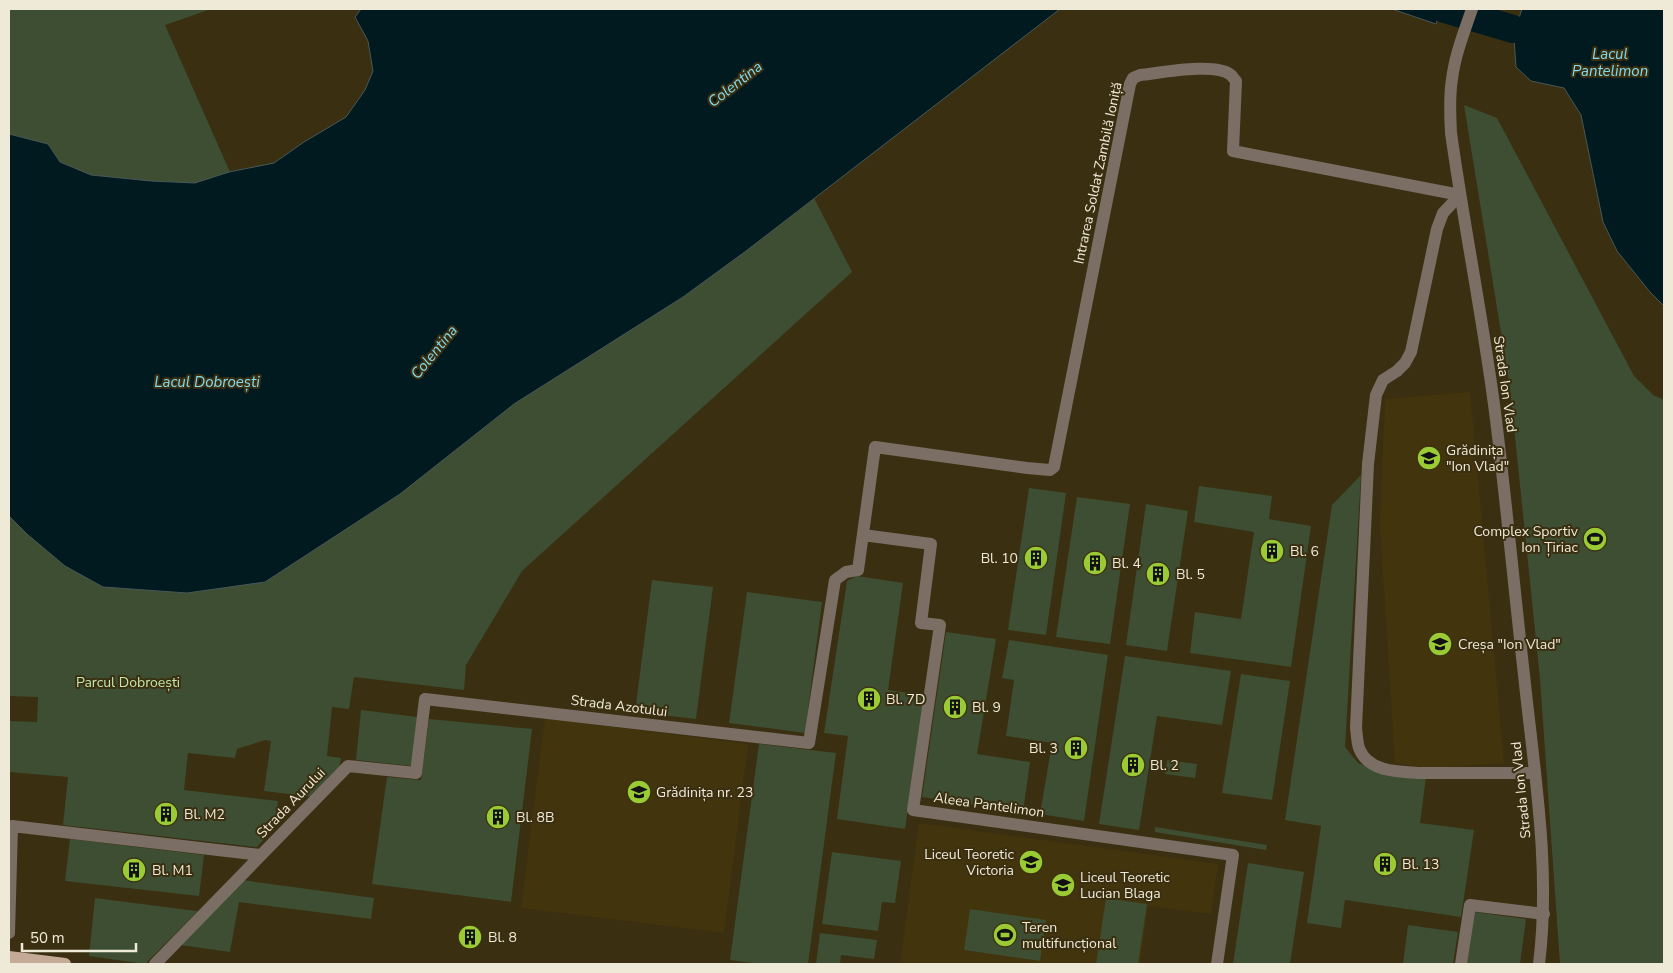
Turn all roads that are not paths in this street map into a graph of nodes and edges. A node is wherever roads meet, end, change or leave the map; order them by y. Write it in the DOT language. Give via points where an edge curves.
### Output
graph roads {
  1 [pos="1472,9"];
  2 [pos="1460,195"];
  3 [pos="863,535"];
  4 [pos="425,699"];
  5 [pos="1535,773"];
  6 [pos="10,848"];
  7 [pos="261,855"];
  8 [pos="1544,914"];
  9 [pos="9,933"];
  10 [pos="9,957"];
  11 [pos="66,964"];
  12 [pos="155,964"];
  13 [pos="1217,964"];
  14 [pos="1461,964"];
  15 [pos="1539,964"];
  1 -- 2 [label="street, Strada Ion Vlad" via="1451,80 1451,133"];
  2 -- 3 [label="street, Intrarea Soldat Zambilă Ioniță" via="1233,151 1236,81 1220,70 1194,69 1133,78 1054,467 1050,470 1028,468 875,447"];
  2 -- 5 [label="street, Strada Ion Vlad" via="1495,412"];
  2 -- 5 [label="street" via="1444,213 1437,229 1410,352 1398,371 1383,380 1376,395 1368,464 1356,728 1358,746 1375,765 1400,772"];
  3 -- 4 [label="street, Strada Azotului" via="858,570 846,572 835,580 809,743"];
  3 -- 13 [label="street, Aleea Pantelimon" via="931,544 920,623 940,626 913,810 1233,855"];
  4 -- 7 [label="street, Strada Aurului" via="416,773 348,766"];
  5 -- 8 [label="street, Strada Ion Vlad"];
  6 -- 7 [label="street" via="12,826"];
  6 -- 9 [label="street"];
  7 -- 12 [label="street, Strada Aurului"];
  8 -- 14 [label="street" via="1470,905"];
  8 -- 15 [label="street, Strada Ion Vlad"];
  10 -- 11 [label="main road"];
}
